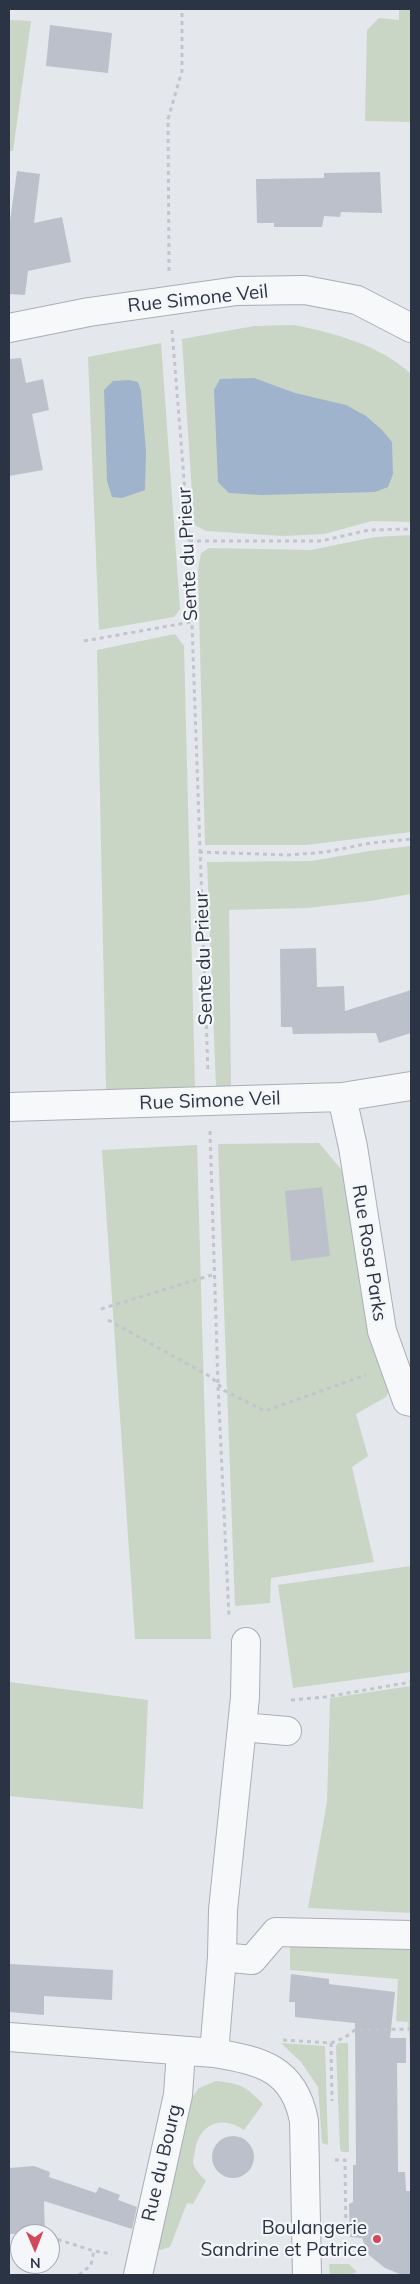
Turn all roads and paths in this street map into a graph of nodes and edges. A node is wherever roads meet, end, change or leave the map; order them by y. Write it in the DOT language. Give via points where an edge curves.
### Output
graph roads {
  1 [pos="182,9"];
  2 [pos="170,302"];
  3 [pos="9,328"];
  4 [pos="411,328"];
  5 [pos="411,529"];
  6 [pos="189,541"];
  7 [pos="191,622"];
  8 [pos="84,641"];
  9 [pos="411,839"];
  10 [pos="199,852"];
  11 [pos="411,1086"];
  12 [pos="342,1098"];
  13 [pos="209,1101"];
  14 [pos="9,1107"];
  15 [pos="214,1274"];
  16 [pos="101,1309"];
  17 [pos="108,1320"];
  18 [pos="395,1365"];
  19 [pos="218,1385"];
  20 [pos="411,1402"];
  21 [pos="246,1642"];
  22 [pos="411,1682"];
  23 [pos="287,1700"];
  24 [pos="242,1728"];
  25 [pos="286,1732"];
  26 [pos="411,1935"];
  27 [pos="222,1956"];
  28 [pos="411,2029"];
  29 [pos="9,2036"];
  30 [pos="331,2043"];
  31 [pos="181,2051"];
  32 [pos="214,2053"];
  33 [pos="60,2240"];
  34 [pos="79,2275"];
  35 [pos="138,2275"];
  36 [pos="307,2275"];
  1 -- 2 [label="path, Sente du Prieur" via="182,72 168,118"];
  2 -- 3 [label="street, Rue Simone Veil" via="89,312"];
  2 -- 4 [label="street, Rue Simone Veil" via="237,291 305,290 357,300"];
  2 -- 6 [label="path, Sente du Prieur"];
  5 -- 6 [label="path" via="368,530 321,541"];
  6 -- 7 [label="path, Sente du Prieur"];
  7 -- 8 [label="path"];
  7 -- 10 [label="path, Sente du Prieur"];
  9 -- 10 [label="path" via="289,855"];
  10 -- 13 [label="path, Sente du Prieur"];
  11 -- 12 [label="street, Rue Simone Veil"];
  12 -- 13 [label="street, Rue Simone Veil"];
  12 -- 18 [label="street, Rue Rosa Parks" via="353,1147 382,1331"];
  13 -- 14 [label="street, Rue Simone Veil"];
  13 -- 15 [label="path, Sente du Prieur"];
  15 -- 16 [label="path"];
  15 -- 19 [label="path, Sente du Prieur"];
  17 -- 19 [label="path" via="211,1377"];
  18 -- 19 [label="path" via="265,1410"];
  18 -- 20 [label="street, Rue Rosa Parks" via="407,1401"];
  19 -- 21 [label="path, Sente du Prieur" via="230,1620"];
  21 -- 24 [label="street" via="246,1696"];
  22 -- 23 [label="path"];
  24 -- 25 [label="street"];
  24 -- 27 [label="street" via="223,1910"];
  26 -- 27 [label="street" via="276,1932 252,1960"];
  27 -- 32 [label="street"];
  28 -- 30 [label="path" via="355,2030"];
  29 -- 31 [label="street"];
  31 -- 32 [label="street"];
  31 -- 35 [label="street, Rue du Bourg" via="178,2094"];
  32 -- 36 [label="street" via="266,2064 279,2074 300,2103 306,2162"];
  33 -- 34 [label="path" via="94,2251 91,2265"];
}
